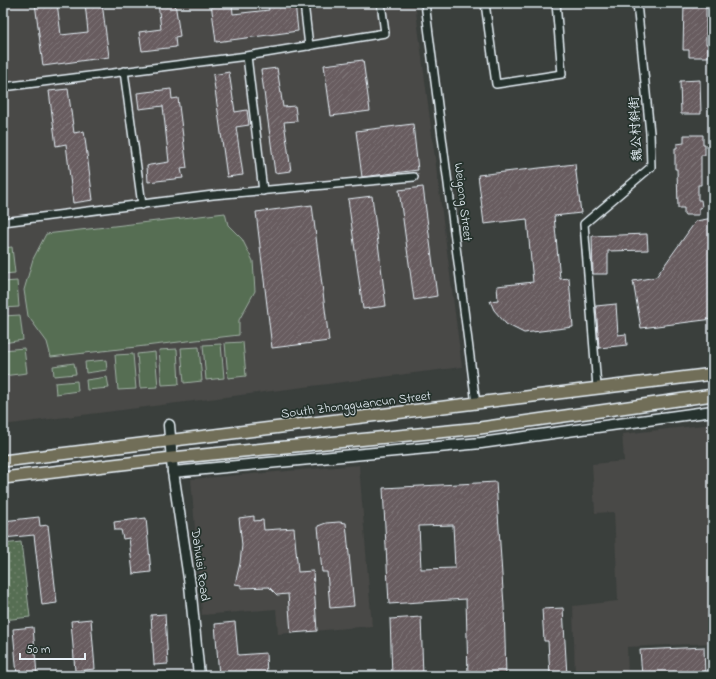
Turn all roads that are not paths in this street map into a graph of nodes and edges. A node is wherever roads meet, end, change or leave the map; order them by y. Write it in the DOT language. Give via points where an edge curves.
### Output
graph roads {
  1 [pos="304,3"];
  2 [pos="381,3"];
  3 [pos="425,3"];
  4 [pos="485,3"];
  5 [pos="556,3"];
  6 [pos="637,3"];
  7 [pos="309,46"];
  8 [pos="247,56"];
  9 [pos="124,72"];
  10 [pos="3,87"];
  11 [pos="414,178"];
  12 [pos="263,191"];
  13 [pos="142,205"];
  14 [pos="3,222"];
  15 [pos="713,374"];
  16 [pos="597,387"];
  17 [pos="713,395"];
  18 [pos="476,404"];
  19 [pos="713,411"];
  20 [pos="169,425"];
  21 [pos="171,442"];
  22 [pos="172,458"];
  23 [pos="3,461"];
  24 [pos="173,472"];
  25 [pos="3,478"];
  26 [pos="199,676"];
  1 -- 7 [label="street"];
  2 -- 7 [label="street" via="385,33"];
  3 -- 18 [label="street, Weigong Street"];
  4 -- 5 [label="street" via="496,84 562,74"];
  6 -- 16 [label="street, 魏公村斜街" via="651,167 584,224"];
  7 -- 8 [label="street"];
  8 -- 9 [label="street"];
  8 -- 12 [label="street"];
  9 -- 10 [label="street"];
  9 -- 13 [label="street"];
  11 -- 12 [label="street"];
  12 -- 13 [label="street"];
  13 -- 14 [label="street"];
  15 -- 16 [label="main road, South Zhongguancun Street"];
  16 -- 18 [label="main road, South Zhongguancun Street"];
  17 -- 22 [label="main road" via="480,428"];
  18 -- 21 [label="main road, South Zhongguancun Street"];
  19 -- 24 [label="street" via="481,443"];
  20 -- 21 [label="street, Dahuisi Road"];
  21 -- 22 [label="street, Dahuisi Road"];
  21 -- 23 [label="main road, South Zhongguancun Street"];
  22 -- 24 [label="street, Dahuisi Road"];
  22 -- 25 [label="main road"];
  24 -- 26 [label="street, Dahuisi Road" via="190,586"];
}
